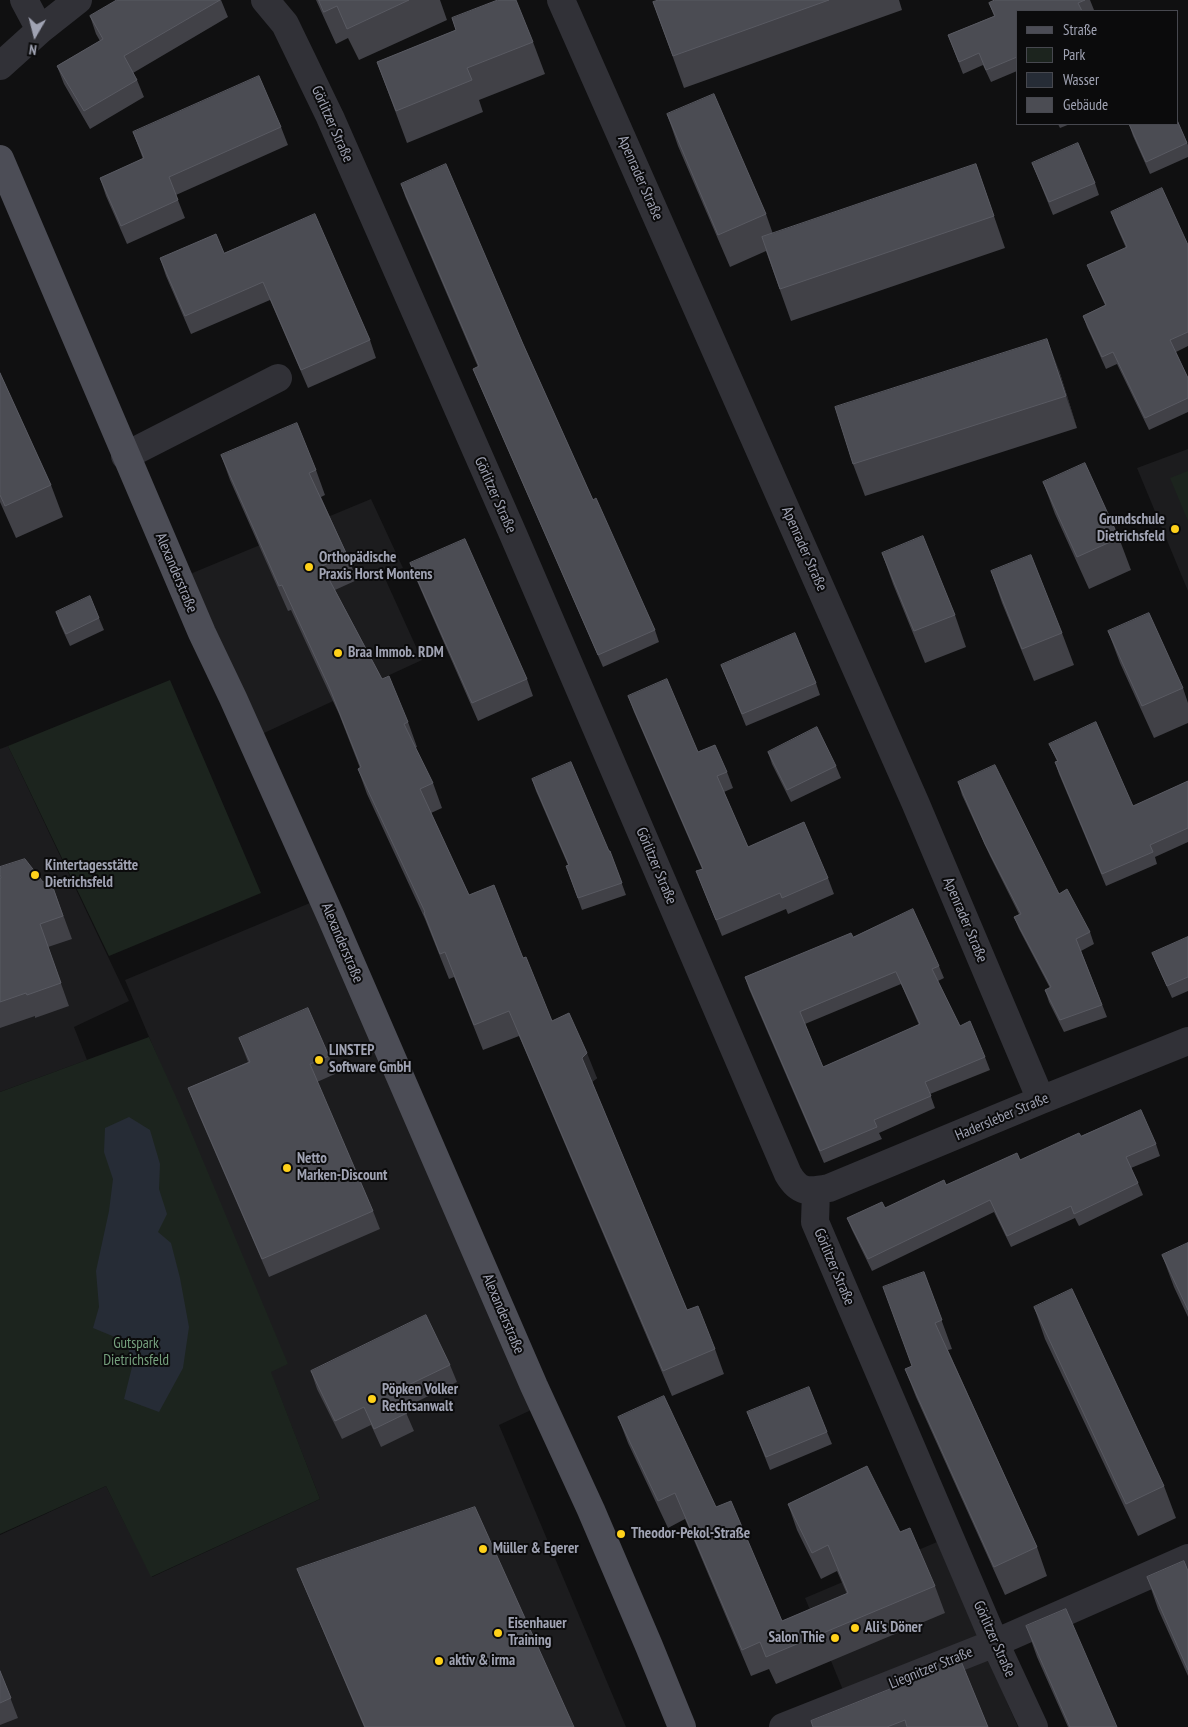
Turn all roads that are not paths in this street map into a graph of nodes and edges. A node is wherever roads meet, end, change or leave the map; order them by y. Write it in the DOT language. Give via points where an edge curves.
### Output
graph roads {
  1 [pos="24,0"];
  2 [pos="78,0"];
  3 [pos="265,0"];
  4 [pos="561,0"];
  5 [pos="40,30"];
  6 [pos="0,66"];
  7 [pos="0,159"];
  8 [pos="278,378"];
  9 [pos="125,456"];
  10 [pos="1188,1041"];
  11 [pos="1041,1100"];
  12 [pos="816,1191"];
  13 [pos="1188,1558"];
  14 [pos="995,1643"];
  15 [pos="682,1727"];
  16 [pos="783,1727"];
  17 [pos="1034,1727"];
  1 -- 5 [label="street"];
  2 -- 5 [label="street"];
  3 -- 12 [label="street, Görlitzer Straße" via="285,24 330,117 788,1174 794,1184"];
  4 -- 11 [label="street, Apenrader Straße" via="905,778"];
  5 -- 6 [label="street"];
  7 -- 9 [label="main road, Alexanderstraße"];
  8 -- 9 [label="street"];
  9 -- 15 [label="main road, Alexanderstraße" via="591,1510"];
  10 -- 11 [label="street, Hadersleber Straße"];
  11 -- 12 [label="street, Hadersleber Straße"];
  12 -- 14 [label="street, Görlitzer Straße" via="815,1222"];
  13 -- 14 [label="street, Liegnitzer Straße"];
  14 -- 16 [label="street, Liegnitzer Straße"];
  14 -- 17 [label="street, Görlitzer Straße"];
}
